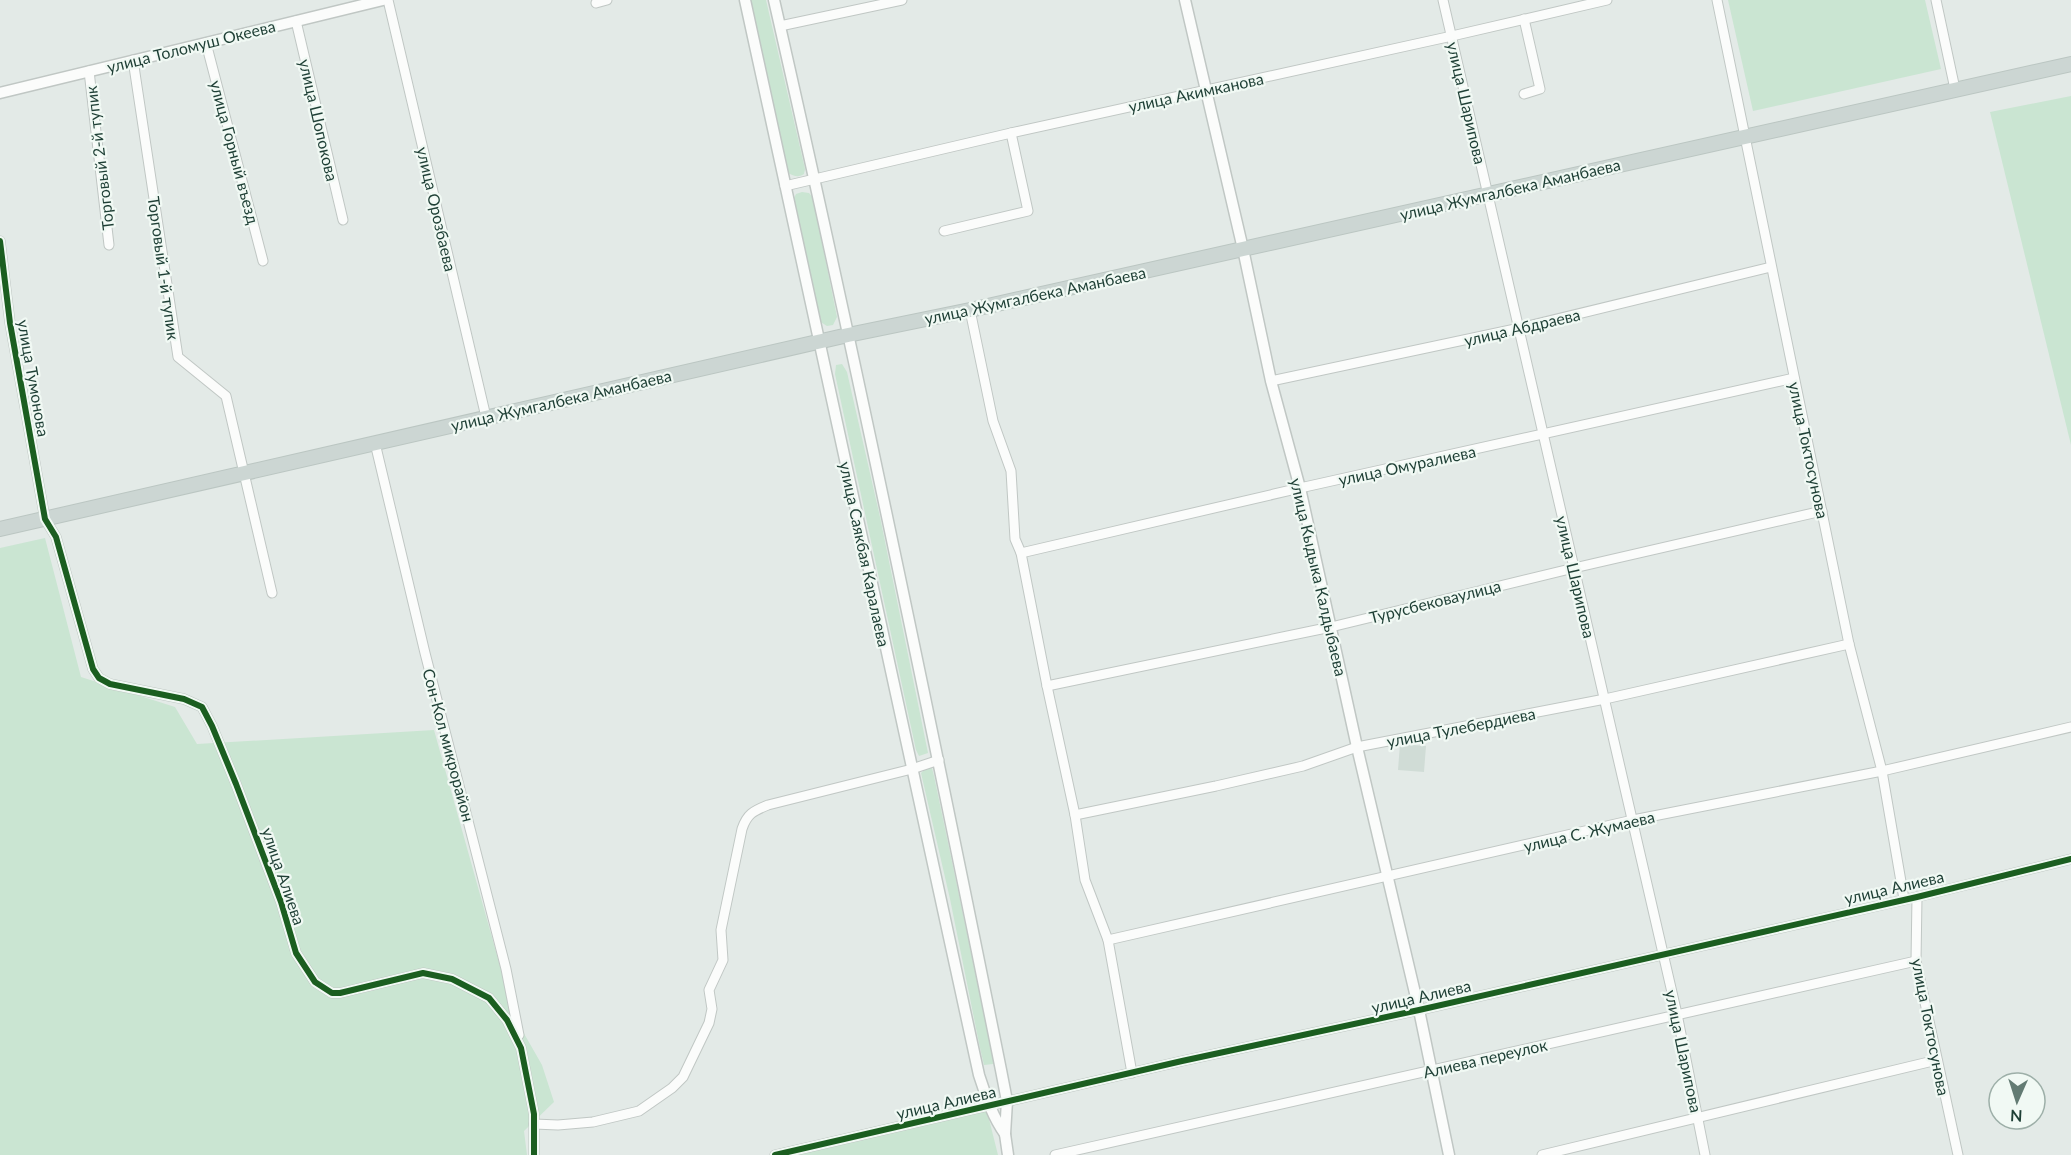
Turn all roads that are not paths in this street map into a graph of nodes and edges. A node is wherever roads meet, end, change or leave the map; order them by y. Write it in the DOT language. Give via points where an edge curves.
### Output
graph roads {
  1 [pos="382,0"];
  2 [pos="388,0"];
  3 [pos="607,0"];
  4 [pos="745,0"];
  5 [pos="774,0"];
  6 [pos="902,0"];
  7 [pos="1185,0"];
  8 [pos="1443,0"];
  9 [pos="1607,0"];
  10 [pos="1717,0"];
  11 [pos="1936,0"];
  12 [pos="596,3"];
  13 [pos="1524,19"];
  14 [pos="296,21"];
  15 [pos="780,26"];
  16 [pos="1452,36"];
  17 [pos="206,43"];
  18 [pos="133,60"];
  19 [pos="2071,64"];
  20 [pos="89,71"];
  21 [pos="1955,89"];
  22 [pos="1205,90"];
  23 [pos="0,93"];
  24 [pos="1524,94"];
  25 [pos="1011,133"];
  26 [pos="1746,135"];
  27 [pos="815,180"];
  28 [pos="785,186"];
  29 [pos="1488,194"];
  30 [pos="342,220"];
  31 [pos="944,231"];
  32 [pos="0,241"];
  33 [pos="109,245"];
  34 [pos="1243,249"];
  35 [pos="263,261"];
  36 [pos="1771,267"];
  37 [pos="970,310"];
  38 [pos="1520,328"];
  39 [pos="848,335"];
  40 [pos="819,342"];
  41 [pos="1794,378"];
  42 [pos="1271,381"];
  43 [pos="486,417"];
  44 [pos="1543,435"];
  45 [pos="375,442"];
  46 [pos="243,474"];
  47 [pos="1300,488"];
  48 [pos="1822,511"];
  49 [pos="45,519"];
  50 [pos="0,529"];
  51 [pos="1021,553"];
  52 [pos="1574,568"];
  53 [pos="273,593"];
  54 [pos="1331,627"];
  55 [pos="1849,644"];
  56 [pos="1047,686"];
  57 [pos="1605,699"];
  58 [pos="2071,727"];
  59 [pos="1357,747"];
  60 [pos="939,760"];
  61 [pos="912,769"];
  62 [pos="1882,771"];
  63 [pos="1075,815"];
  64 [pos="1633,820"];
  65 [pos="2071,859"];
  66 [pos="1388,876"];
  67 [pos="1917,897"];
  68 [pos="1904,899"];
  69 [pos="1108,940"];
  70 [pos="1663,954"];
  71 [pos="1916,961"];
  72 [pos="1419,1010"];
  73 [pos="1677,1014"];
  74 [pos="521,1048"];
  75 [pos="1937,1060"];
  76 [pos="1432,1070"];
  77 [pos="1131,1073"];
  78 [pos="1007,1101"];
  79 [pos="989,1106"];
  80 [pos="1697,1118"];
  81 [pos="534,1124"];
  82 [pos="1005,1134"];
  83 [pos="1578,1151"];
  84 [pos="534,1155"];
  85 [pos="775,1155"];
  86 [pos="1008,1155"];
  87 [pos="1054,1155"];
  88 [pos="1449,1155"];
  89 [pos="1542,1155"];
  90 [pos="1705,1155"];
  91 [pos="1958,1155"];
  1 -- 14 [label="street, улица Толомуш Океева"];
  2 -- 43 [label="street, улица Орозбаева"];
  3 -- 12 [label="street"];
  4 -- 28 [label="street, улица Саякбая Каралаева"];
  5 -- 15 [label="street, улица Саякбая Каралаева"];
  6 -- 15 [label="street"];
  7 -- 22 [label="street, улица Кыдыка Калдыбаева"];
  8 -- 16 [label="street, улица Шарипова"];
  9 -- 13 [label="street, улица Акимканова"];
  10 -- 26 [label="street, улица Токтосунова"];
  11 -- 21 [label="street"];
  13 -- 16 [label="street, улица Акимканова"];
  13 -- 24 [label="street" via="1540,89"];
  14 -- 17 [label="street, улица Толомуш Океева"];
  14 -- 30 [label="street, улица Шопокова"];
  15 -- 27 [label="street, улица Саякбая Каралаева"];
  16 -- 22 [label="street, улица Акимканова"];
  16 -- 29 [label="street, улица Шарипова"];
  17 -- 18 [label="street, улица Толомуш Океева"];
  17 -- 35 [label="street, улица Горный въезд"];
  18 -- 20 [label="street, улица Толомуш Океева"];
  18 -- 46 [label="street, Торговый 1-й тупик" via="178,357 226,396"];
  19 -- 21 [label="main road, улица Жумгалбека Аманбаева"];
  20 -- 23 [label="street, улица Толомуш Океева"];
  20 -- 33 [label="street, Торговый 2-й тупик"];
  21 -- 26 [label="main road, улица Жумгалбека Аманбаева"];
  22 -- 25 [label="street, улица Акимканова"];
  22 -- 34 [label="street, улица Кыдыка Калдыбаева"];
  25 -- 27 [label="street, улица Акимканова"];
  25 -- 31 [label="street" via="1028,211"];
  26 -- 29 [label="main road, улица Жумгалбека Аманбаева"];
  26 -- 36 [label="street, улица Токтосунова"];
  27 -- 28 [label="street, улица Акимканова"];
  27 -- 39 [label="street, улица Саякбая Каралаева"];
  28 -- 40 [label="street, улица Саякбая Каралаева"];
  29 -- 34 [label="main road, улица Жумгалбека Аманбаева"];
  29 -- 38 [label="street, улица Шарипова"];
  32 -- 49 [label="street, улица Тумонова" via="10,323"];
  34 -- 37 [label="main road, улица Жумгалбека Аманбаева"];
  34 -- 42 [label="street, улица Кыдыка Калдыбаева"];
  36 -- 38 [label="street, улица Абдраева"];
  36 -- 41 [label="street, улица Токтосунова"];
  37 -- 39 [label="main road, улица Жумгалбека Аманбаева"];
  37 -- 51 [label="street" via="993,421 1011,471 1015,539"];
  38 -- 42 [label="street, улица Абдраева"];
  38 -- 44 [label="street, улица Шарипова"];
  39 -- 40 [label="main road, улица Жумгалбека Аманбаева"];
  39 -- 60 [label="street, улица Саякбая Каралаева"];
  40 -- 43 [label="main road, улица Жумгалбека Аманбаева"];
  40 -- 61 [label="street, улица Саякбая Каралаева"];
  41 -- 44 [label="street, улица Омуралиева"];
  41 -- 48 [label="street, улица Токтосунова"];
  42 -- 47 [label="street, улица Кыдыка Калдыбаева"];
  43 -- 45 [label="main road, улица Жумгалбека Аманбаева"];
  44 -- 47 [label="street, улица Омуралиева"];
  44 -- 52 [label="street, улица Шарипова"];
  45 -- 46 [label="main road, улица Жумгалбека Аманбаева"];
  45 -- 74 [label="street, Сон-Кол микрорайон" via="506,969"];
  46 -- 49 [label="main road, улица Жумгалбека Аманбаева"];
  46 -- 53 [label="street, Торговый 1-й тупик"];
  47 -- 51 [label="street, улица Омуралиева"];
  47 -- 54 [label="street, улица Кыдыка Калдыбаева"];
  48 -- 52 [label="street, Турусбековаулица"];
  48 -- 55 [label="street, улица Токтосунова"];
  49 -- 50 [label="main road, улица Жумгалбека Аманбаева"];
  49 -- 74 [label="street, улица Алиева" via="56,537 93,669 99,678 202,707 236,784 296,953 315,982 332,993 340,993 423,973 452,979 489,998 507,1020"];
  51 -- 56 [label="street"];
  52 -- 54 [label="street, Турусбековаулица"];
  52 -- 57 [label="street, улица Шарипова"];
  54 -- 56 [label="street, Турусбековаулица"];
  54 -- 59 [label="street, улица Кыдыка Калдыбаева"];
  55 -- 57 [label="street, улица Тулебердиева"];
  55 -- 62 [label="street, улица Токтосунова"];
  56 -- 63 [label="street"];
  57 -- 59 [label="street, улица Тулебердиева"];
  57 -- 64 [label="street, улица Шарипова"];
  58 -- 62 [label="street, улица С. Жумаева"];
  59 -- 63 [label="street, улица Тулебердиева" via="1303,766"];
  59 -- 66 [label="street, улица Кыдыка Калдыбаева"];
  60 -- 61 [label="street"];
  60 -- 78 [label="street, улица Саякбая Каралаева"];
  61 -- 79 [label="street, улица Саякбая Каралаева"];
  61 -- 81 [label="street" via="752,811 742,829 721,930 723,960 709,990 709,1023 683,1077 639,1111 593,1122"];
  62 -- 64 [label="street, улица С. Жумаева"];
  62 -- 68 [label="street, улица Токтосунова"];
  63 -- 69 [label="street" via="1085,880"];
  64 -- 66 [label="street, улица С. Жумаева"];
  64 -- 70 [label="street, улица Шарипова"];
  65 -- 67 [label="street, улица Алиева"];
  66 -- 69 [label="street, улица С. Жумаева"];
  66 -- 72 [label="street, улица Кыдыка Калдыбаева"];
  67 -- 68 [label="street, улица Алиева"];
  67 -- 71 [label="street, улица Токтосунова"];
  68 -- 70 [label="street, улица Алиева"];
  69 -- 77 [label="street"];
  70 -- 72 [label="street, улица Алиева"];
  70 -- 73 [label="street, улица Шарипова"];
  71 -- 73 [label="street, Алиева переулок"];
  71 -- 75 [label="street, улица Токтосунова"];
  72 -- 76 [label="street, улица Кыдыка Калдыбаева"];
  72 -- 77 [label="street, улица Алиева"];
  73 -- 76 [label="street, Алиева переулок"];
  73 -- 80 [label="street, улица Шарипова"];
  74 -- 81 [label="street, улица Алиева"];
  75 -- 80 [label="street"];
  75 -- 91 [label="street, улица Токтосунова"];
  76 -- 87 [label="street, Алиева переулок"];
  76 -- 88 [label="street, улица Кыдыка Калдыбаева"];
  77 -- 78 [label="street, улица Алиева"];
  78 -- 79 [label="street, улица Алиева"];
  78 -- 82 [label="street, улица Саякбая Каралаева"];
  79 -- 82 [label="street, улица Саякбая Каралаева"];
  79 -- 85 [label="street, улица Алиева"];
  80 -- 83 [label="street"];
  80 -- 90 [label="street, улица Шарипова"];
  81 -- 84 [label="street, улица Алиева"];
  82 -- 86 [label="street"];
  83 -- 89 [label="street"];
}
